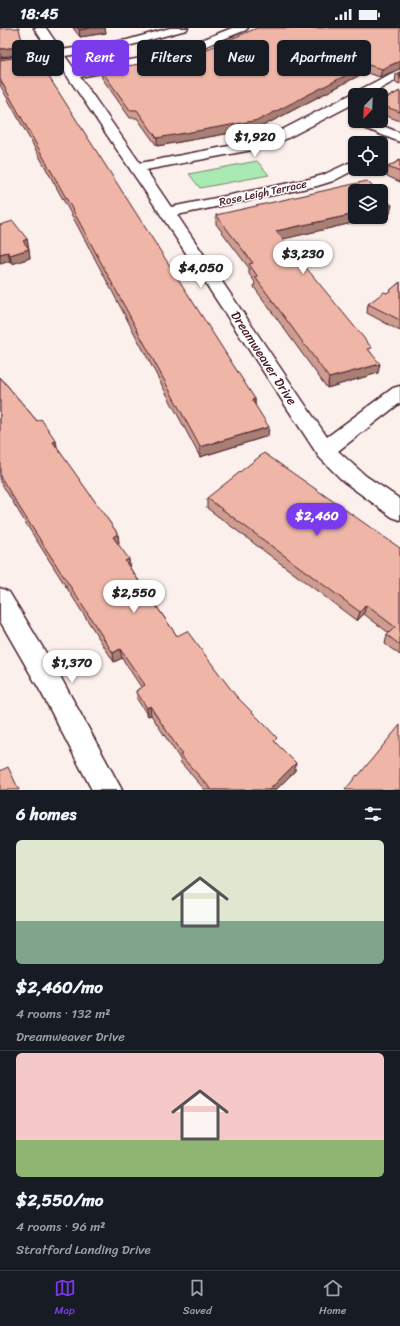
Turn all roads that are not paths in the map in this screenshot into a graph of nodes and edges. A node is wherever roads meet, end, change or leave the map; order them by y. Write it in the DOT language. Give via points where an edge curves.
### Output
graph roads {
  1 [pos="40,28"];
  2 [pos="182,28"];
  3 [pos="242,28"];
  4 [pos="49,40"];
  5 [pos="64,53"];
  6 [pos="12,61"];
  7 [pos="64,61"];
  8 [pos="0,63"];
  9 [pos="129,64"];
  10 [pos="72,71"];
  11 [pos="400,73"];
  12 [pos="75,76"];
  13 [pos="373,88"];
  14 [pos="348,102"];
  15 [pos="333,110"];
  16 [pos="348,116"];
  17 [pos="377,128"];
  18 [pos="400,137"];
  19 [pos="388,144"];
  20 [pos="136,168"];
  21 [pos="348,168"];
  22 [pos="167,212"];
  23 [pos="400,392"];
  24 [pos="326,449"];
  25 [pos="400,511"];
  26 [pos="0,598"];
  27 [pos="108,790"];
  1 -- 4 [label="street, Dreamweaver Drive"];
  2 -- 5 [label="street" via="128,43"];
  3 -- 9 [label="street" via="172,56"];
  6 -- 8 [label="street"];
  7 -- 10 [label="street, Dreamweaver Drive"];
  11 -- 13 [label="street"];
  12 -- 20 [label="street, Dreamweaver Drive"];
  14 -- 15 [label="street"];
  15 -- 16 [label="street"];
  15 -- 20 [label="street" via="275,139 252,146"];
  17 -- 18 [label="street"];
  18 -- 19 [label="street"];
  20 -- 22 [label="street, Dreamweaver Drive"];
  21 -- 22 [label="street, Rose Leigh Terrace" via="312,183"];
  22 -- 24 [label="street, Dreamweaver Drive"];
  23 -- 24 [label="street"];
  24 -- 25 [label="street, Dreamweaver Drive" via="335,461 363,486"];
  26 -- 27 [label="street"];
}
